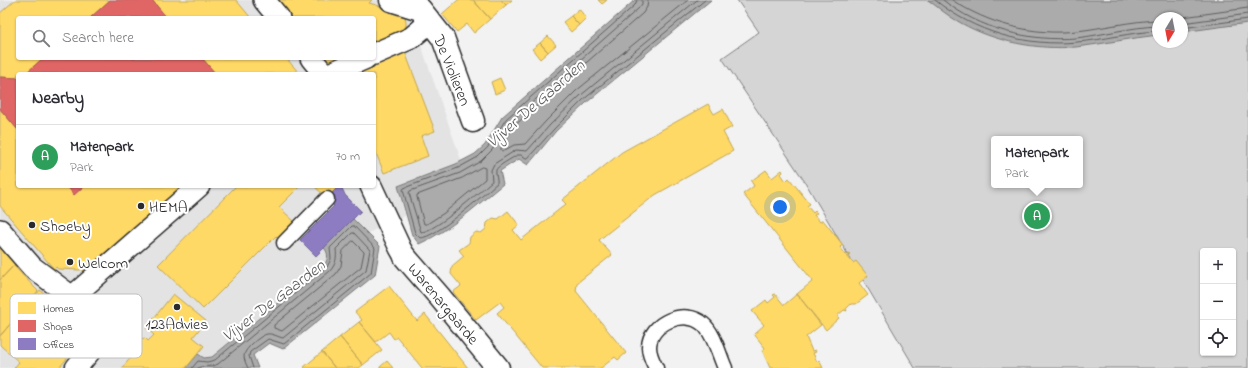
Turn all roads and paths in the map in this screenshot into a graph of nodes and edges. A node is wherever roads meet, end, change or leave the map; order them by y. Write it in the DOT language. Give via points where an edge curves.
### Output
graph roads {
  1 [pos="264,0"];
  2 [pos="391,0"];
  3 [pos="427,10"];
  4 [pos="277,16"];
  5 [pos="376,53"];
  6 [pos="313,60"];
  7 [pos="361,60"];
  8 [pos="322,72"];
  9 [pos="334,72"];
  10 [pos="473,121"];
  11 [pos="197,188"];
  12 [pos="372,188"];
  13 [pos="327,199"];
  14 [pos="0,230"];
  15 [pos="284,244"];
  16 [pos="406,257"];
  17 [pos="68,294"];
  18 [pos="75,294"];
  19 [pos="84,358"];
  20 [pos="76,368"];
  21 [pos="498,368"];
  22 [pos="656,368"];
  23 [pos="725,368"];
  1 -- 4 [label="street"];
  2 -- 3 [label="street"];
  3 -- 5 [label="street, De Violieren" via="411,38"];
  3 -- 10 [label="street, De Violieren" via="443,38"];
  6 -- 8 [label="street"];
  7 -- 9 [label="street"];
  11 -- 18 [label="street"];
  12 -- 16 [label="street"];
  13 -- 15 [label="lane"];
  14 -- 17 [label="street" via="32,267"];
  16 -- 21 [label="street, Warenargaarde"];
  19 -- 20 [label="street"];
  22 -- 23 [label="lane" via="649,347 652,336 660,326 681,317 693,318 706,327"];
}
